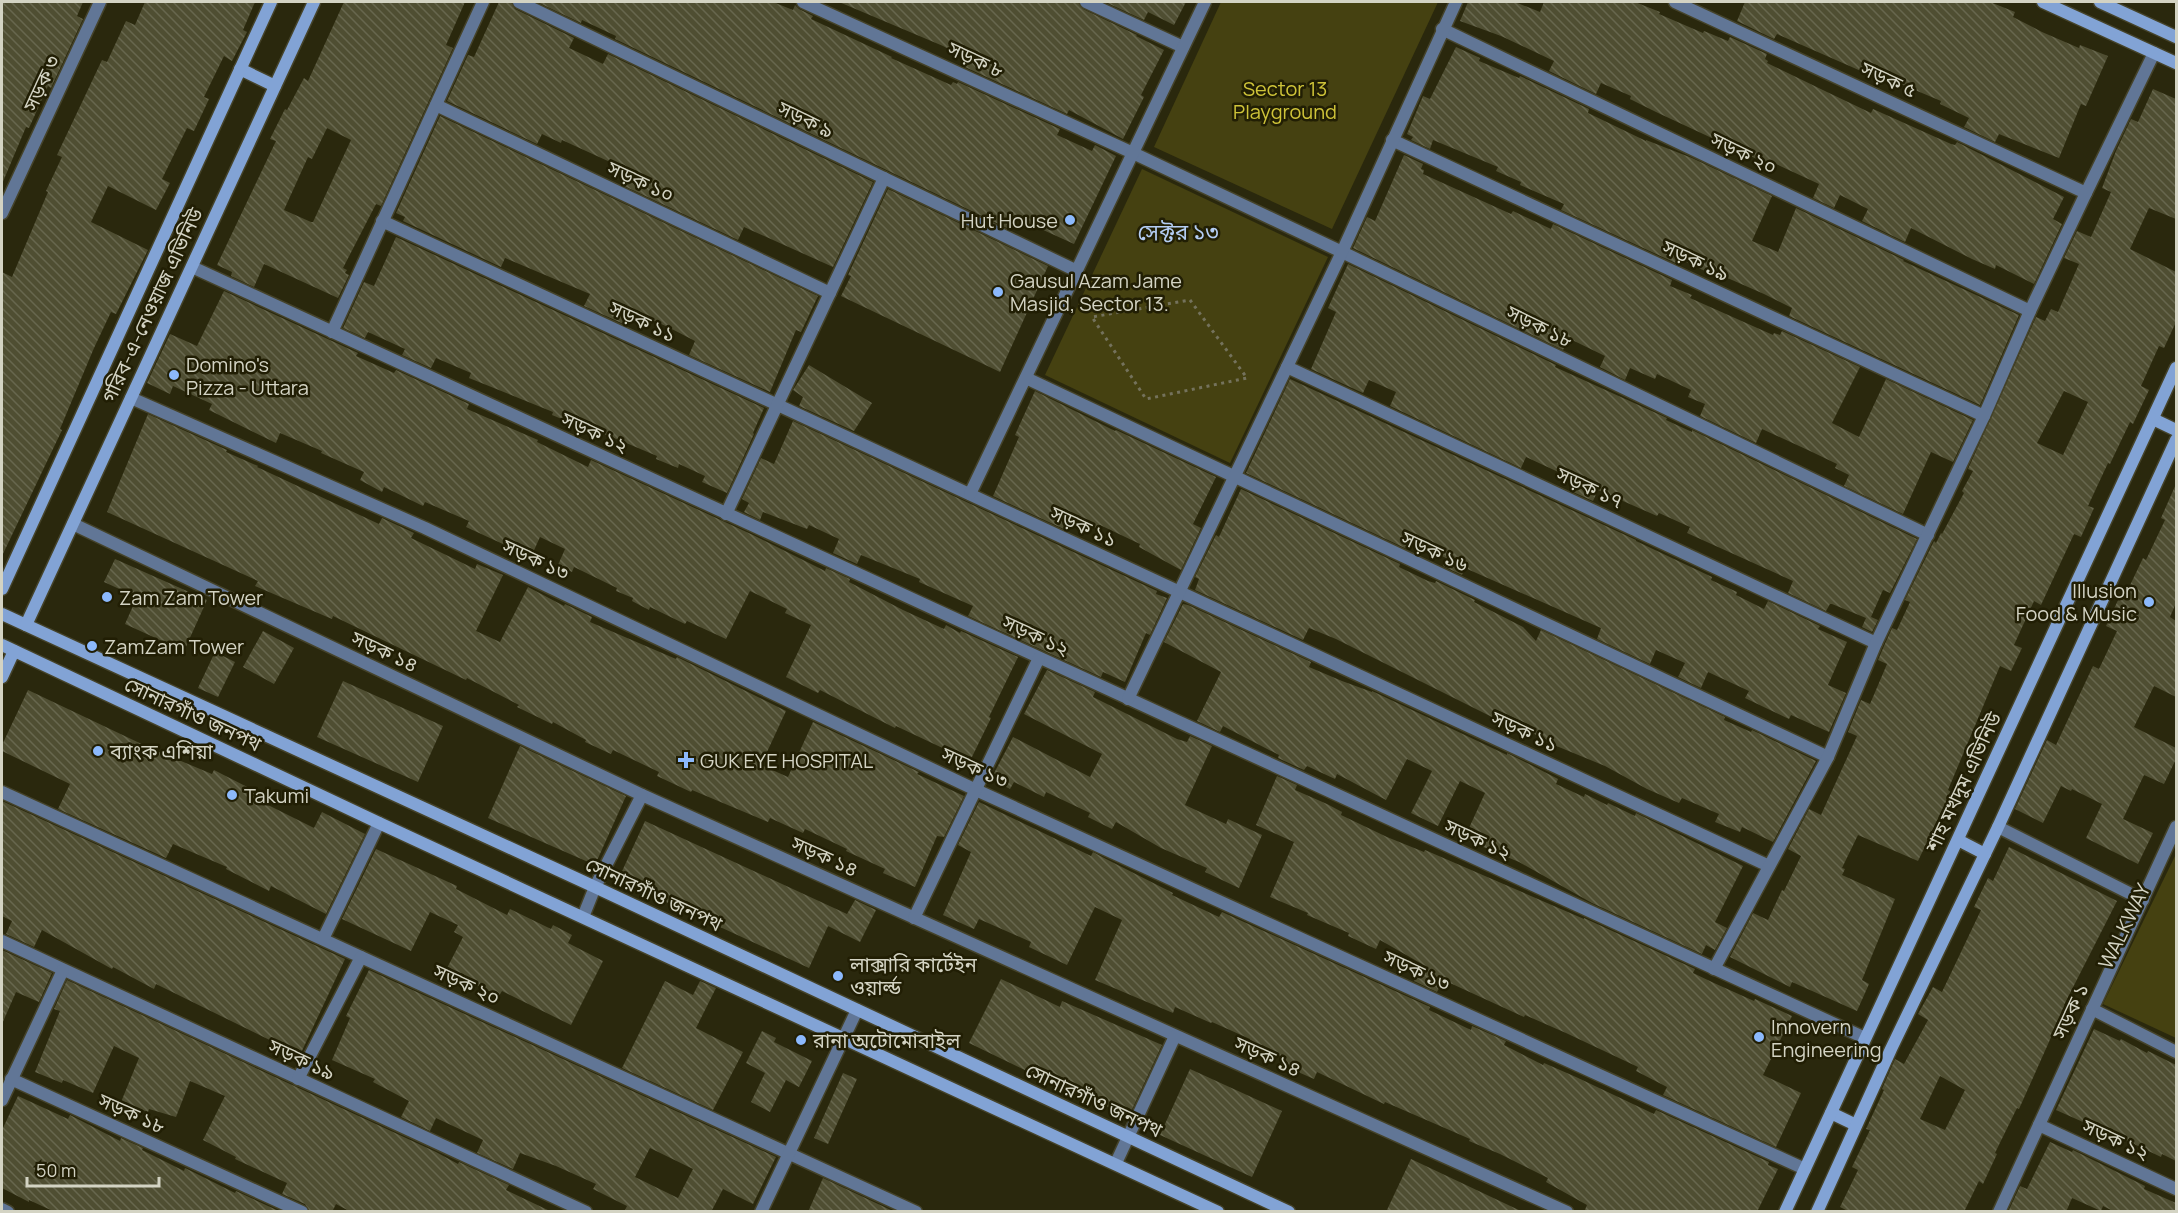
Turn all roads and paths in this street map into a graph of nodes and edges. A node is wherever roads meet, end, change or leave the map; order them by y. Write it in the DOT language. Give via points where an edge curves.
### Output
graph roads {
  1 [pos="100,2"];
  2 [pos="271,2"];
  3 [pos="314,2"];
  4 [pos="483,2"];
  5 [pos="519,2"];
  6 [pos="803,2"];
  7 [pos="1086,2"];
  8 [pos="1205,2"];
  9 [pos="1456,2"];
  10 [pos="1676,2"];
  11 [pos="2043,2"];
  12 [pos="2100,2"];
  13 [pos="1442,29"];
  14 [pos="2176,37"];
  15 [pos="1183,47"];
  16 [pos="2154,53"];
  17 [pos="2176,63"];
  18 [pos="240,69"];
  19 [pos="275,86"];
  20 [pos="436,105"];
  21 [pos="1392,140"];
  22 [pos="1133,153"];
  23 [pos="884,178"];
  24 [pos="2086,193"];
  25 [pos="2,213"];
  26 [pos="382,221"];
  27 [pos="1342,252"];
  28 [pos="192,267"];
  29 [pos="1077,271"];
  30 [pos="830,293"];
  31 [pos="2030,311"];
  32 [pos="332,332"];
  33 [pos="1287,367"];
  34 [pos="2176,368"];
  35 [pos="1026,378"];
  36 [pos="131,398"];
  37 [pos="1146,399"];
  38 [pos="778,405"];
  39 [pos="1984,416"];
  40 [pos="2153,419"];
  41 [pos="2176,430"];
  42 [pos="2176,440"];
  43 [pos="1234,477"];
  44 [pos="970,494"];
  45 [pos="726,514"];
  46 [pos="73,524"];
  47 [pos="1928,535"];
  48 [pos="2,589"];
  49 [pos="1180,592"];
  50 [pos="2,614"];
  51 [pos="26,625"];
  52 [pos="1876,643"];
  53 [pos="2,645"];
  54 [pos="14,651"];
  55 [pos="1039,658"];
  56 [pos="2,677"];
  57 [pos="1128,699"];
  58 [pos="1828,757"];
  59 [pos="976,790"];
  60 [pos="2,792"];
  61 [pos="642,795"];
  62 [pos="379,823"];
  63 [pos="1998,827"];
  64 [pos="2176,827"];
  65 [pos="1958,840"];
  66 [pos="1985,854"];
  67 [pos="1769,866"];
  68 [pos="595,887"];
  69 [pos="2143,900"];
  70 [pos="583,917"];
  71 [pos="914,918"];
  72 [pos="322,939"];
  73 [pos="2,941"];
  74 [pos="361,957"];
  75 [pos="1714,969"];
  76 [pos="63,970"];
  77 [pos="857,1010"];
  78 [pos="2092,1010"];
  79 [pos="1174,1036"];
  80 [pos="1865,1038"];
  81 [pos="843,1039"];
  82 [pos="2176,1052"];
  83 [pos="12,1079"];
  84 [pos="298,1079"];
  85 [pos="2,1100"];
  86 [pos="1830,1113"];
  87 [pos="1856,1125"];
  88 [pos="2039,1125"];
  89 [pos="1128,1137"];
  90 [pos="788,1153"];
  91 [pos="1116,1163"];
  92 [pos="1805,1169"];
  93 [pos="2176,1189"];
  94 [pos="2,1209"];
  95 [pos="8,1212"];
  96 [pos="302,1212"];
  97 [pos="586,1212"];
  98 [pos="761,1212"];
  99 [pos="916,1212"];
  100 [pos="1218,1212"];
  101 [pos="1289,1212"];
  102 [pos="1566,1212"];
  103 [pos="1785,1212"];
  104 [pos="1817,1212"];
  105 [pos="1999,1212"];
  1 -- 25 [label="street, সড়ক ৩"];
  2 -- 18 [label="street, গরিব-এ-নেওয়াজ এভিনিউ"];
  3 -- 19 [label="street, গরিব-এ-নেওয়াজ এভিনিউ"];
  4 -- 20 [label="street"];
  5 -- 23 [label="street, সড়ক ৯"];
  6 -- 22 [label="street, সড়ক ৮"];
  7 -- 15 [label="street"];
  8 -- 15 [label="street"];
  9 -- 13 [label="street"];
  10 -- 24 [label="street, সড়ক ৫"];
  11 -- 16 [label="street"];
  12 -- 14 [label="street"];
  13 -- 21 [label="street"];
  13 -- 31 [label="street, সড়ক ২০"];
  15 -- 22 [label="street"];
  16 -- 17 [label="street"];
  16 -- 24 [label="street"];
  18 -- 19 [label="street"];
  18 -- 48 [label="street, গরিব-এ-নেওয়াজ এভিনিউ"];
  19 -- 28 [label="street, গরিব-এ-নেওয়াজ এভিনিউ"];
  20 -- 26 [label="street"];
  20 -- 30 [label="street, সড়ক ১০"];
  21 -- 27 [label="street"];
  21 -- 39 [label="street, সড়ক ১৯"];
  22 -- 27 [label="street, সড়ক ১৮"];
  22 -- 29 [label="street"];
  23 -- 29 [label="street, সড়ক ৯"];
  23 -- 30 [label="street"];
  24 -- 31 [label="street"];
  26 -- 32 [label="street"];
  26 -- 38 [label="street, সড়ক ১১"];
  27 -- 33 [label="street"];
  27 -- 47 [label="street, সড়ক ১৮"];
  28 -- 32 [label="street, সড়ক ১২"];
  28 -- 36 [label="street, গরিব-এ-নেওয়াজ এভিনিউ"];
  29 -- 35 [label="street"];
  30 -- 38 [label="street"];
  31 -- 39 [label="street"];
  32 -- 45 [label="street, সড়ক ১২"];
  33 -- 43 [label="street"];
  33 -- 52 [label="street, সড়ক ১৭"];
  34 -- 40 [label="street, শাহ মখদুম এভিনিউ"];
  35 -- 43 [label="street, সড়ক ১৬"];
  35 -- 44 [label="street"];
  36 -- 46 [label="street, গরিব-এ-নেওয়াজ এভিনিউ"];
  36 -- 59 [label="street, সড়ক ১৩" via="425,528"];
  37 -- 37 [label="path" via="1092,317 1191,300 1247,378"];
  38 -- 44 [label="street, সড়ক ১১"];
  38 -- 45 [label="street"];
  39 -- 47 [label="street"];
  40 -- 41 [label="street"];
  40 -- 65 [label="street, শাহ মখদুম এভিনিউ"];
  42 -- 63 [label="street"];
  43 -- 49 [label="street"];
  43 -- 58 [label="street, সড়ক ১৬"];
  44 -- 49 [label="street, সড়ক ১১"];
  45 -- 55 [label="street, সড়ক ১২"];
  46 -- 51 [label="street, গরিব-এ-নেওয়াজ এভিনিউ"];
  46 -- 61 [label="street, সড়ক ১৪"];
  47 -- 52 [label="street"];
  49 -- 57 [label="street"];
  49 -- 67 [label="street, সড়ক ১১"];
  50 -- 51 [label="street, সোনারগাঁও জনপথ"];
  51 -- 68 [label="street, সোনারগাঁও জনপথ"];
  52 -- 58 [label="street"];
  53 -- 54 [label="street, সোনারগাঁও জনপথ"];
  54 -- 56 [label="street"];
  54 -- 62 [label="street, সোনারগাঁও জনপথ"];
  55 -- 57 [label="street, সড়ক ১২"];
  55 -- 59 [label="street"];
  57 -- 75 [label="street, সড়ক ১২"];
  58 -- 67 [label="street"];
  59 -- 71 [label="street"];
  59 -- 92 [label="street, সড়ক ১৩"];
  60 -- 72 [label="street, সড়ক ২০"];
  61 -- 68 [label="street"];
  61 -- 71 [label="street, সড়ক ১৪"];
  62 -- 70 [label="street, সোনারগাঁও জনপথ"];
  62 -- 72 [label="street"];
  63 -- 66 [label="street"];
  63 -- 69 [label="street"];
  64 -- 69 [label="street, সড়ক ১"];
  65 -- 66 [label="street"];
  65 -- 80 [label="street, শাহ মখদুম এভিনিউ"];
  66 -- 87 [label="street"];
  67 -- 75 [label="street"];
  68 -- 70 [label="street"];
  68 -- 77 [label="street, সোনারগাঁও জনপথ"];
  69 -- 78 [label="street, সড়ক ১"];
  70 -- 81 [label="street, সোনারগাঁও জনপথ"];
  71 -- 79 [label="street, সড়ক ১৪"];
  72 -- 74 [label="street, সড়ক ২০"];
  73 -- 76 [label="street, সড়ক ১৯"];
  74 -- 84 [label="street"];
  74 -- 90 [label="street, সড়ক ২০"];
  75 -- 80 [label="street, সড়ক ১২"];
  76 -- 83 [label="street"];
  76 -- 84 [label="street, সড়ক ১৯"];
  77 -- 81 [label="street"];
  77 -- 89 [label="street, সোনারগাঁও জনপথ"];
  78 -- 82 [label="street"];
  78 -- 88 [label="street, সড়ক ১"];
  79 -- 89 [label="street"];
  79 -- 102 [label="street, সড়ক ১৪"];
  80 -- 86 [label="street, শাহ মখদুম এভিনিউ"];
  81 -- 90 [label="street"];
  81 -- 91 [label="street, সোনারগাঁও জনপথ"];
  83 -- 85 [label="street"];
  83 -- 96 [label="street, সড়ক ১৮"];
  84 -- 97 [label="street, সড়ক ১৯"];
  86 -- 87 [label="street"];
  86 -- 92 [label="street, শাহ মখদুম এভিনিউ"];
  87 -- 104 [label="street"];
  88 -- 93 [label="street, সড়ক ১২"];
  88 -- 105 [label="street, সড়ক ১"];
  89 -- 91 [label="street"];
  89 -- 101 [label="street, সোনারগাঁও জনপথ"];
  90 -- 98 [label="street"];
  90 -- 99 [label="street, সড়ক ২০"];
  91 -- 100 [label="street, সোনারগাঁও জনপথ"];
  92 -- 103 [label="street, শাহ মখদুম এভিনিউ"];
  94 -- 95 [label="street"];
}
